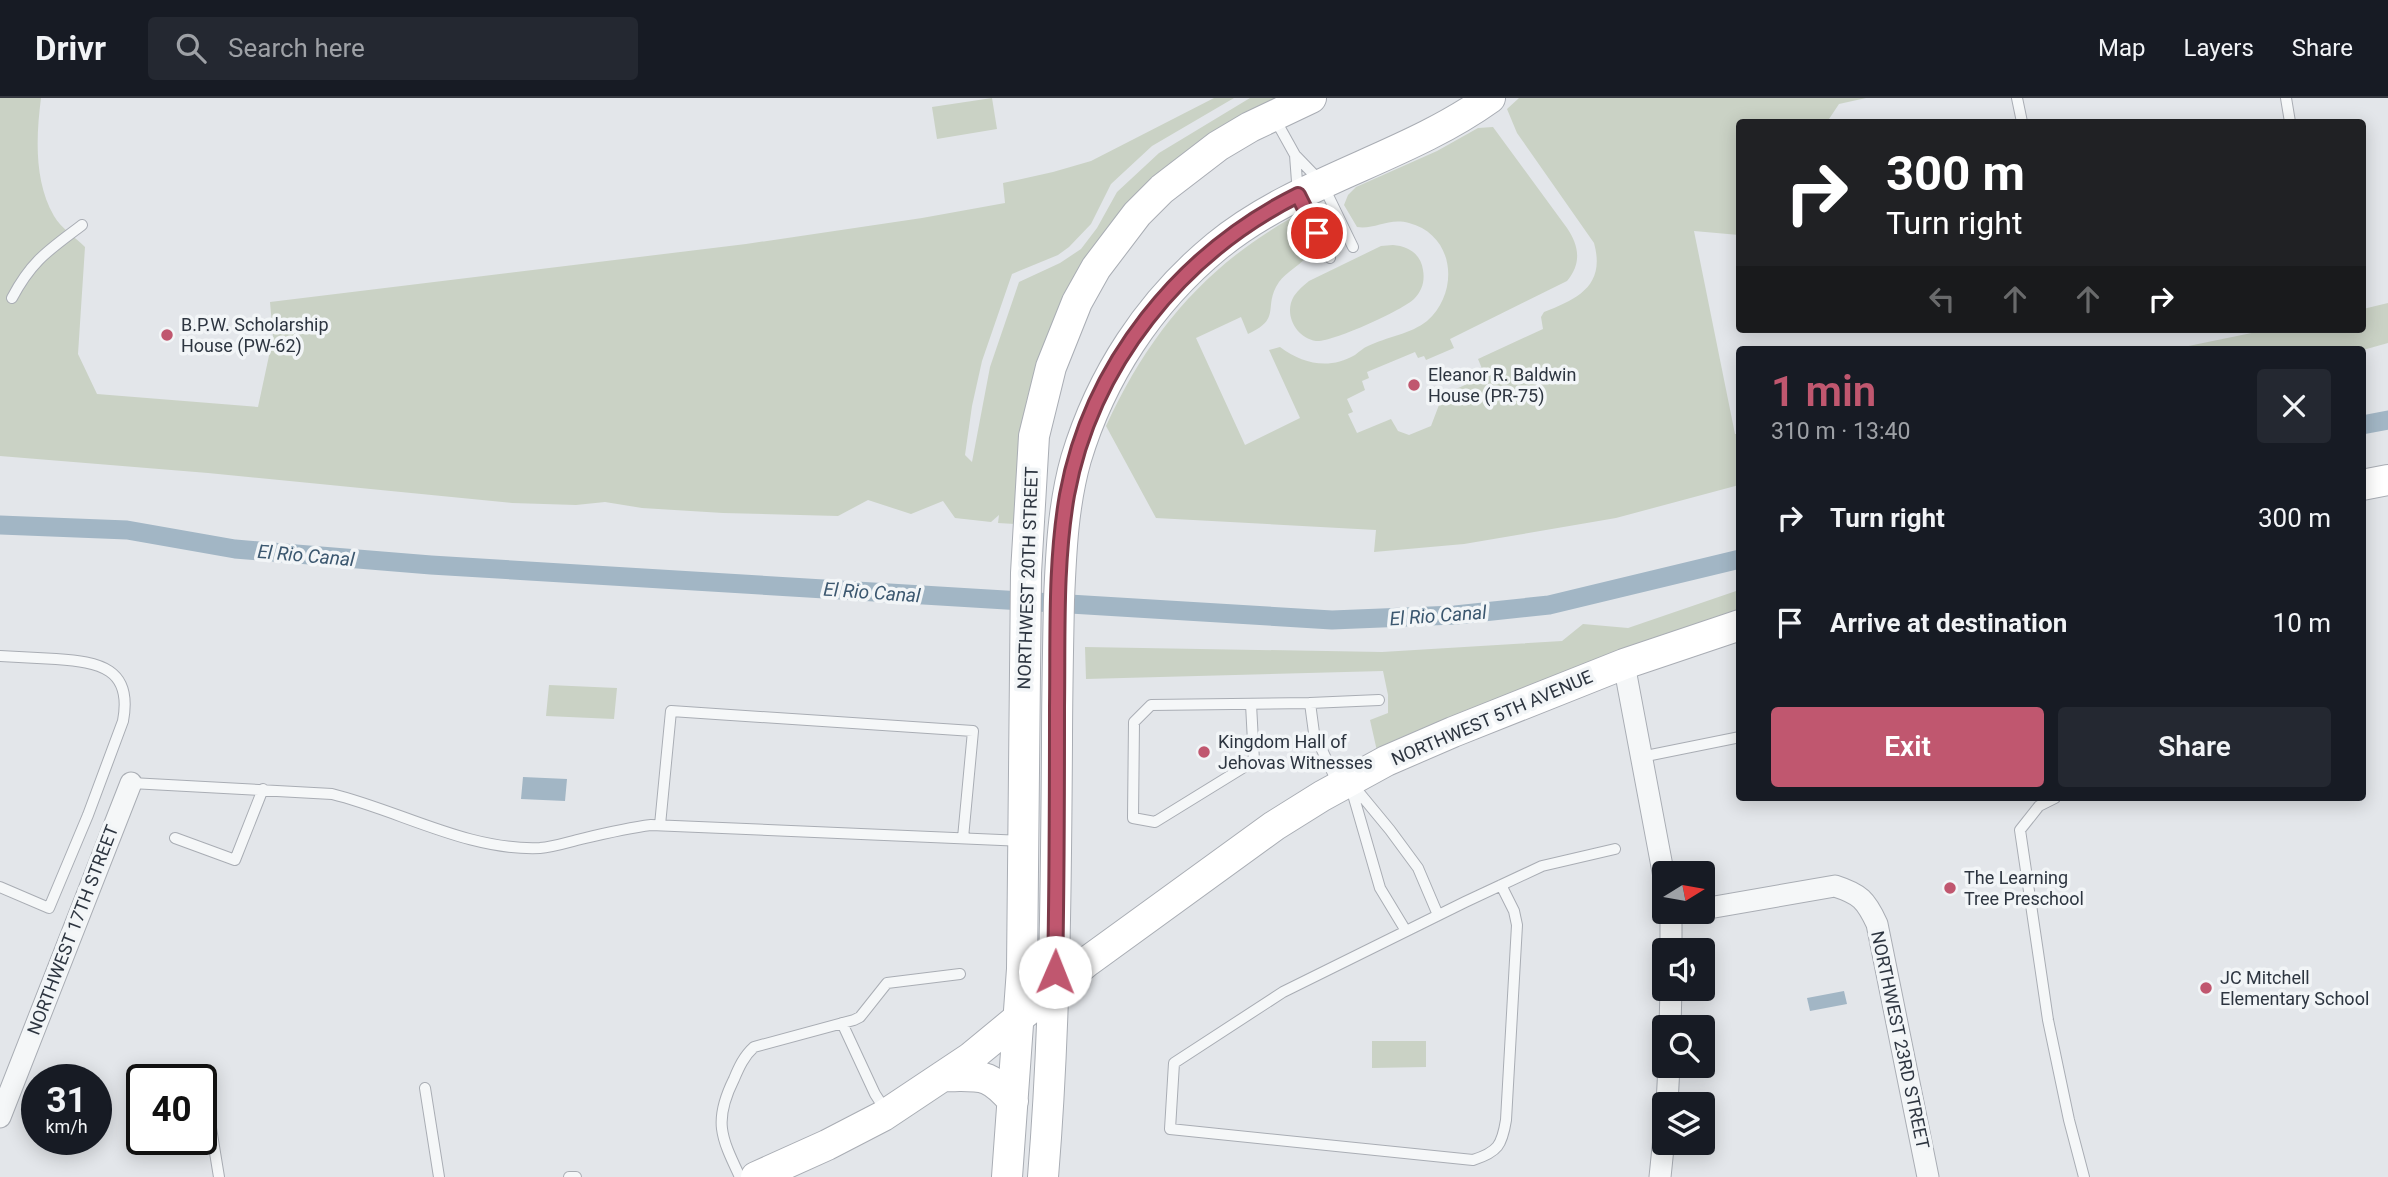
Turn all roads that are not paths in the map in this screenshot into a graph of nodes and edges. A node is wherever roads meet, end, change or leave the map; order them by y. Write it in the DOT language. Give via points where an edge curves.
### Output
graph roads {
  1 [pos="1311,98"];
  2 [pos="1490,98"];
  3 [pos="2017,98"];
  4 [pos="2286,98"];
  5 [pos="1273,116"];
  6 [pos="2021,119"];
  7 [pos="2290,119"];
  8 [pos="1295,155"];
  9 [pos="1310,189"];
  10 [pos="82,225"];
  11 [pos="1353,247"];
  12 [pos="1330,258"];
  13 [pos="12,298"];
  14 [pos="2388,480"];
  15 [pos="2366,484"];
  16 [pos="1736,626"];
  17 [pos="0,656"];
  18 [pos="1624,664"];
  19 [pos="1023,690"];
  20 [pos="1057,690"];
  21 [pos="1379,700"];
  22 [pos="1310,703"];
  23 [pos="1251,704"];
  24 [pos="1736,738"];
  25 [pos="1641,758"];
  26 [pos="131,783"];
  27 [pos="1345,784"];
  28 [pos="263,789"];
  29 [pos="2049,801"];
  30 [pos="660,825"];
  31 [pos="175,838"];
  32 [pos="963,838"];
  33 [pos="1023,841"];
  34 [pos="1615,849"];
  35 [pos="1661,861"];
  36 [pos="1501,885"];
  37 [pos="0,887"];
  38 [pos="1715,907"];
  39 [pos="1438,915"];
  40 [pos="1406,931"];
  41 [pos="960,974"];
  42 [pos="1055,987"];
  43 [pos="1019,1017"];
  44 [pos="842,1023"];
  45 [pos="943,1076"];
  46 [pos="425,1088"];
  47 [pos="1013,1101"];
  48 [pos="887,1113"];
  49 [pos="0,1117"];
  50 [pos="215,1155"];
  51 [pos="1662,1155"];
  52 [pos="219,1177"];
  53 [pos="439,1177"];
  54 [pos="569,1177"];
  55 [pos="576,1177"];
  56 [pos="740,1177"];
  57 [pos="756,1177"];
  58 [pos="1007,1177"];
  59 [pos="1043,1177"];
  60 [pos="1660,1177"];
  61 [pos="1928,1177"];
  62 [pos="2084,1177"];
  1 -- 5 [label="street, NORTHWEST 20TH STREET"];
  2 -- 9 [label="street, NORTHWEST 20TH STREET" via="1435,131"];
  3 -- 6 [label="lane"];
  4 -- 7 [label="lane"];
  5 -- 8 [label="lane"];
  5 -- 19 [label="street, NORTHWEST 20TH STREET" via="1218,146 1162,189 1096,268 1077,302 1051,367 1034,436"];
  8 -- 9 [label="lane"];
  8 -- 9 [label="lane"];
  9 -- 11 [label="lane"];
  9 -- 12 [label="lane"];
  9 -- 20 [label="street, NORTHWEST 20TH STREET" via="1243,226 1188,272 1159,303 1116,364 1095,407 1067,496"];
  10 -- 13 [label="lane" via="35,261"];
  14 -- 15 [label="street"];
  16 -- 18 [label="street, NORTHWEST 5TH AVENUE"];
  17 -- 37 [label="lane" via="82,661 107,668 118,678 126,705 88,815 48,908"];
  18 -- 25 [label="street"];
  18 -- 27 [label="street, NORTHWEST 5TH AVENUE" via="1453,732"];
  19 -- 20 [label="street"];
  19 -- 33 [label="street, NORTHWEST 20TH STREET"];
  20 -- 42 [label="street, NORTHWEST 20TH STREET"];
  21 -- 22 [label="lane"];
  22 -- 23 [label="lane"];
  22 -- 27 [label="lane" via="1314,733"];
  23 -- 23 [label="lane" via="1151,705 1134,723 1133,818 1155,822 1254,761"];
  24 -- 25 [label="lane"];
  25 -- 35 [label="street"];
  26 -- 28 [label="lane"];
  26 -- 49 [label="street, NORTHWEST 17TH STREET"];
  27 -- 39 [label="lane" via="1390,830 1418,868"];
  27 -- 40 [label="lane" via="1380,888"];
  27 -- 42 [label="street, NORTHWEST 5TH AVENUE" via="1274,826"];
  28 -- 30 [label="lane" via="332,794 481,842 519,848 543,848 624,828"];
  28 -- 31 [label="lane" via="236,860"];
  29 -- 62 [label="lane" via="2039,806 2020,830 2048,1020"];
  30 -- 32 [label="lane"];
  30 -- 32 [label="lane" via="671,711 974,731"];
  32 -- 33 [label="lane"];
  33 -- 43 [label="street, NORTHWEST 20TH STREET"];
  34 -- 36 [label="lane" via="1542,866"];
  36 -- 39 [label="lane"];
  36 -- 40 [label="lane" via="1517,925 1504,1136 1489,1155 1473,1160 1170,1129 1174,1063 1283,992"];
  38 -- 61 [label="street, NORTHWEST 23RD STREET" via="1835,886 1854,892 1868,904 1877,924"];
  39 -- 40 [label="lane"];
  41 -- 44 [label="lane" via="887,983 860,1017"];
  42 -- 43 [label="street, NORTHWEST 5TH AVENUE"];
  42 -- 59 [label="street, NORTHWEST 20TH STREET"];
  43 -- 45 [label="street, NORTHWEST 5TH AVENUE"];
  43 -- 47 [label="street, NORTHWEST 20TH STREET"];
  44 -- 48 [label="lane"];
  44 -- 56 [label="lane" via="754,1046 745,1056 722,1108 724,1144"];
  45 -- 47 [label="street" via="992,1079"];
  45 -- 48 [label="street, NORTHWEST 5TH AVENUE"];
  46 -- 53 [label="lane"];
  47 -- 58 [label="street, NORTHWEST 20TH STREET"];
  48 -- 57 [label="street, NORTHWEST 5TH AVENUE"];
  50 -- 52 [label="lane"];
  51 -- 60 [label="street"];
  54 -- 55 [label="lane"];
}
